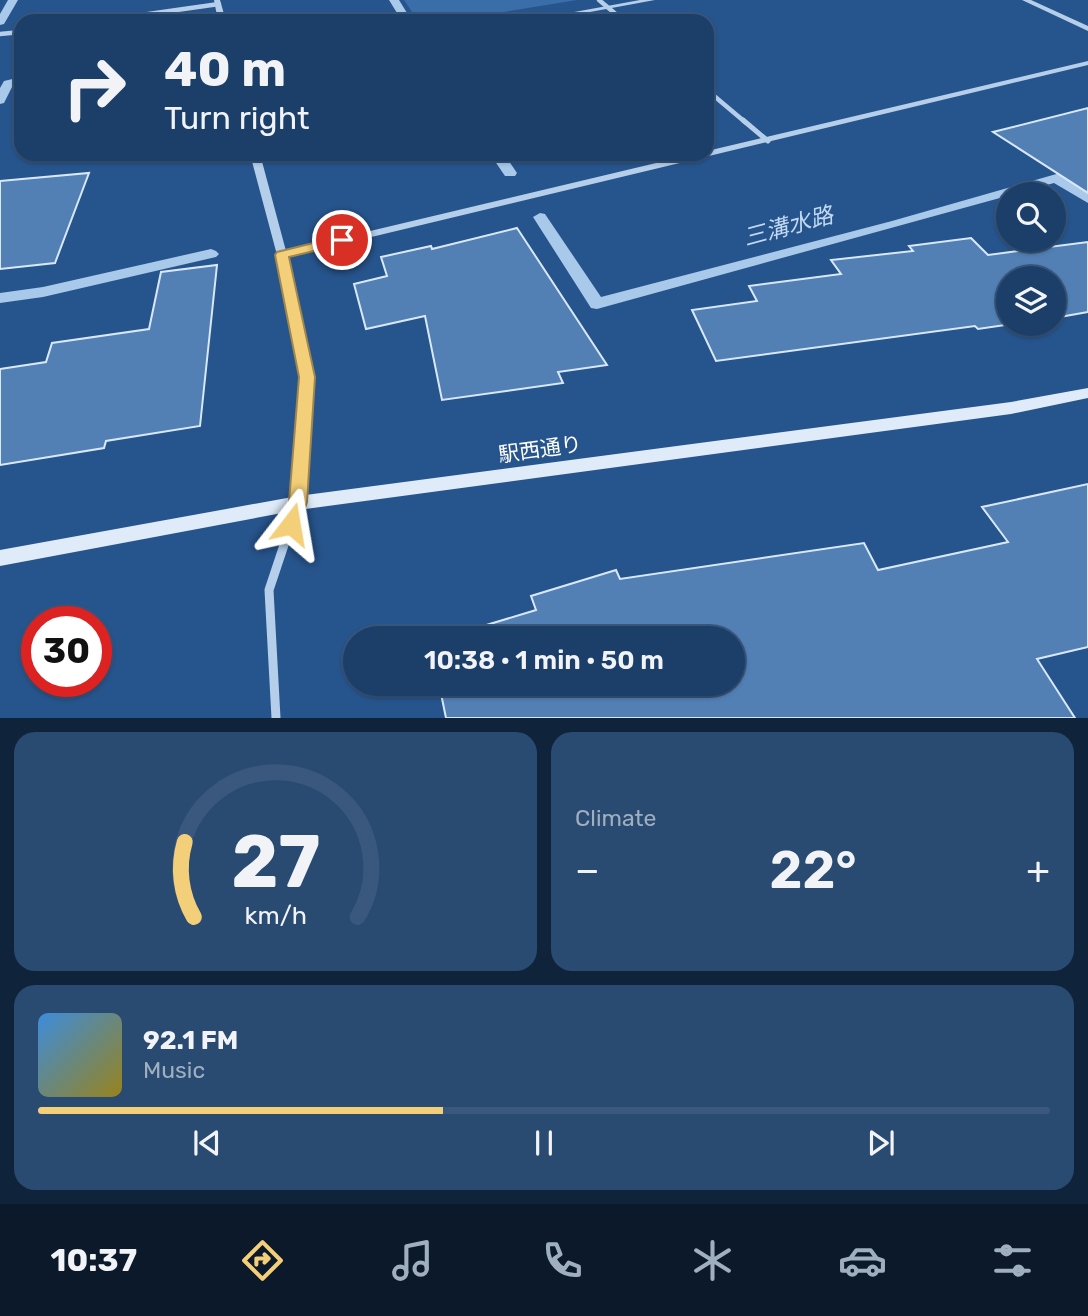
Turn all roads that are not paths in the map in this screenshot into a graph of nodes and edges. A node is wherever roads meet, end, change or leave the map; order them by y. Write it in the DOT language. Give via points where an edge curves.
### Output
graph roads {
  1 [pos="599,0"];
  2 [pos="652,0"];
  3 [pos="1025,0"];
  4 [pos="218,2"];
  5 [pos="608,8"];
  6 [pos="143,14"];
  7 [pos="571,14"];
  8 [pos="615,14"];
  9 [pos="1088,29"];
  10 [pos="1088,64"];
  11 [pos="714,96"];
  12 [pos="768,141"];
  13 [pos="714,154"];
  14 [pos="257,161"];
  15 [pos="683,161"];
  16 [pos="282,255"];
  17 [pos="1088,393"];
  18 [pos="298,502"];
  19 [pos="0,558"];
  20 [pos="276,718"];
  1 -- 5 [label="street"];
  2 -- 5 [label="street"];
  3 -- 9 [label="street"];
  4 -- 6 [label="street"];
  5 -- 7 [label="street"];
  5 -- 8 [label="street"];
  10 -- 12 [label="street"];
  11 -- 12 [label="street"];
  12 -- 13 [label="street"];
  14 -- 16 [label="street"];
  15 -- 16 [label="street"];
  16 -- 18 [label="street" via="307,377"];
  17 -- 18 [label="main road, 駅西通り" via="1011,408"];
  18 -- 19 [label="main road, 駅西通り"];
  18 -- 20 [label="street" via="269,590"];
}
